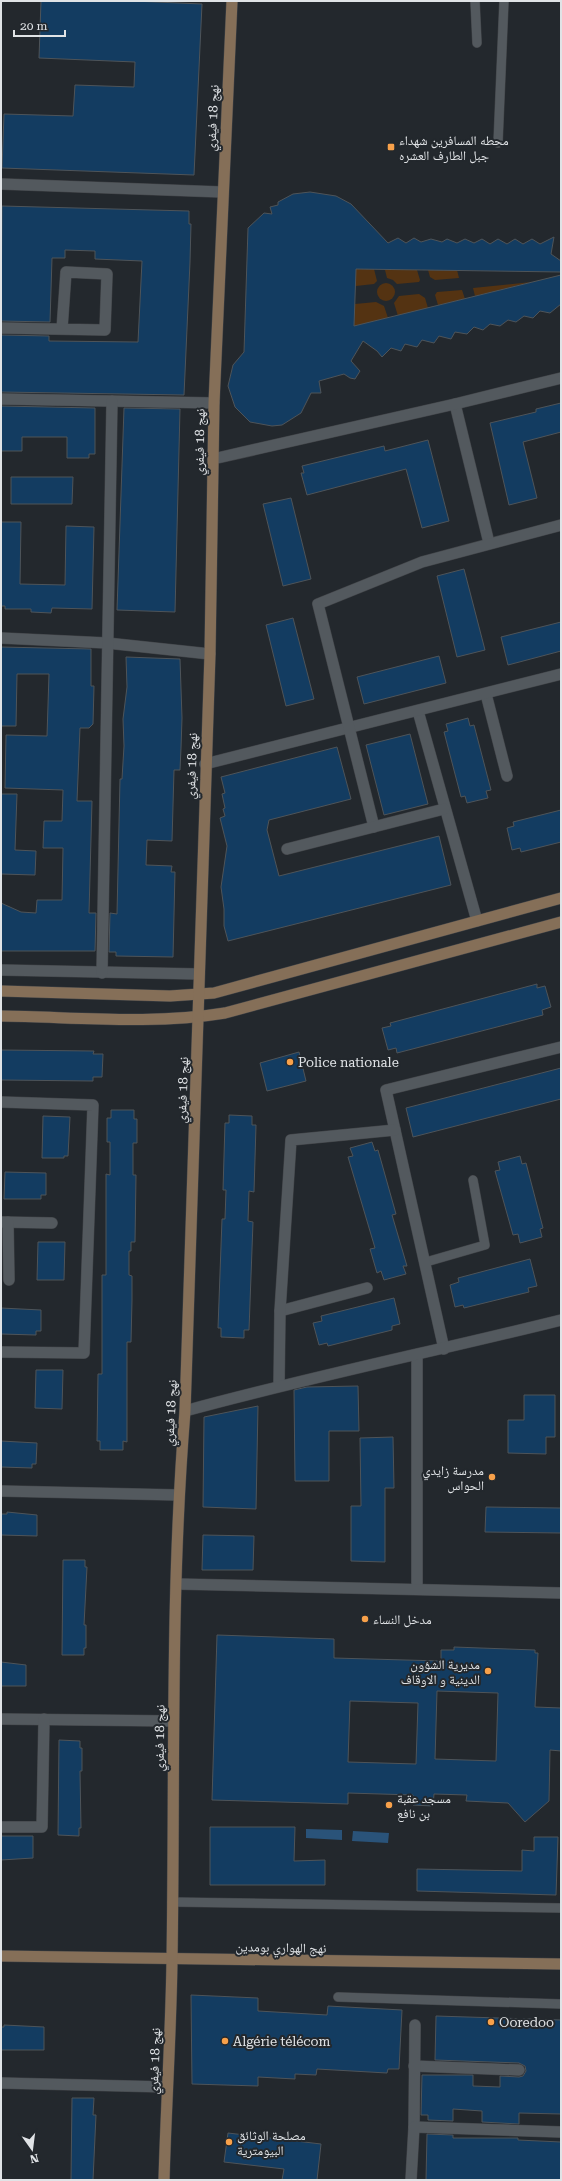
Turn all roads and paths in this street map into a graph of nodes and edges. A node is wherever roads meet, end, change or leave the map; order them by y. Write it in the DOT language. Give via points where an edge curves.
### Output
graph roads {
  1 [pos="232,1"];
  2 [pos="475,1"];
  3 [pos="504,1"];
  4 [pos="477,43"];
  5 [pos="498,143"];
  6 [pos="1,184"];
  7 [pos="222,192"];
  8 [pos="1,328"];
  9 [pos="62,329"];
  10 [pos="561,378"];
  11 [pos="1,399"];
  12 [pos="112,401"];
  13 [pos="214,403"];
  14 [pos="455,404"];
  15 [pos="213,459"];
  16 [pos="561,525"];
  17 [pos="490,543"];
  18 [pos="1,638"];
  19 [pos="107,643"];
  20 [pos="210,654"];
  21 [pos="561,674"];
  22 [pos="486,694"];
  23 [pos="418,711"];
  24 [pos="348,727"];
  25 [pos="205,764"];
  26 [pos="507,776"];
  27 [pos="444,809"];
  28 [pos="374,827"];
  29 [pos="287,849"];
  30 [pos="561,898"];
  31 [pos="477,922"];
  32 [pos="561,922"];
  33 [pos="1,970"];
  34 [pos="102,973"];
  35 [pos="199,974"];
  36 [pos="1,991"];
  37 [pos="200,995"];
  38 [pos="1,1016"];
  39 [pos="198,1017"];
  40 [pos="561,1047"];
  41 [pos="1,1102"];
  42 [pos="395,1130"];
  43 [pos="473,1180"];
  44 [pos="4,1222"];
  45 [pos="52,1223"];
  46 [pos="426,1262"];
  47 [pos="9,1280"];
  48 [pos="367,1288"];
  49 [pos="280,1311"];
  50 [pos="561,1320"];
  51 [pos="444,1349"];
  52 [pos="1,1352"];
  53 [pos="417,1355"];
  54 [pos="279,1385"];
  55 [pos="185,1411"];
  56 [pos="1,1491"];
  57 [pos="178,1495"];
  58 [pos="177,1584"];
  59 [pos="417,1590"];
  60 [pos="561,1593"];
  61 [pos="1,1719"];
  62 [pos="44,1719"];
  63 [pos="172,1721"];
  64 [pos="1,1827"];
  65 [pos="172,1902"];
  66 [pos="561,1908"];
  67 [pos="1,1956"];
  68 [pos="172,1960"];
  69 [pos="561,1964"];
  70 [pos="338,1997"];
  71 [pos="561,2004"];
  72 [pos="415,2025"];
  73 [pos="414,2066"];
  74 [pos="519,2070"];
  75 [pos="1,2083"];
  76 [pos="167,2087"];
  77 [pos="414,2127"];
  78 [pos="561,2132"];
  79 [pos="164,2180"];
  80 [pos="411,2180"];
  1 -- 7 [label="main road, نهج 18 فيفري"];
  2 -- 4 [label="lane"];
  3 -- 5 [label="lane"];
  6 -- 7 [label="street"];
  7 -- 13 [label="main road, نهج 18 فيفري"];
  8 -- 9 [label="street"];
  9 -- 9 [label="street" via="105,330 107,274 66,272"];
  10 -- 14 [label="street"];
  11 -- 12 [label="street"];
  12 -- 13 [label="street"];
  12 -- 19 [label="street"];
  13 -- 15 [label="main road, نهج 18 فيفري"];
  14 -- 15 [label="street"];
  14 -- 17 [label="street"];
  15 -- 20 [label="main road, نهج 18 فيفري"];
  16 -- 17 [label="street"];
  17 -- 24 [label="street" via="422,562 318,604"];
  18 -- 19 [label="street"];
  19 -- 20 [label="street"];
  19 -- 34 [label="street"];
  20 -- 25 [label="main road, نهج 18 فيفري"];
  21 -- 22 [label="street"];
  22 -- 23 [label="street"];
  22 -- 26 [label="street"];
  23 -- 24 [label="street"];
  23 -- 27 [label="street"];
  24 -- 25 [label="street"];
  24 -- 28 [label="street"];
  25 -- 35 [label="main road, نهج 18 فيفري"];
  27 -- 28 [label="street"];
  27 -- 31 [label="street"];
  28 -- 29 [label="street"];
  30 -- 31 [label="main road"];
  31 -- 37 [label="main road"];
  32 -- 39 [label="main road" via="246,1007"];
  33 -- 34 [label="street"];
  34 -- 35 [label="street"];
  35 -- 37 [label="main road, نهج 18 فيفري"];
  36 -- 37 [label="main road"];
  37 -- 39 [label="main road, نهج 18 فيفري"];
  38 -- 39 [label="main road" via="151,1019"];
  39 -- 55 [label="main road, نهج 18 فيفري"];
  40 -- 42 [label="street" via="386,1090"];
  41 -- 52 [label="street" via="93,1105 84,1353"];
  42 -- 46 [label="street"];
  42 -- 49 [label="street" via="291,1140"];
  43 -- 46 [label="lane" via="485,1245"];
  44 -- 45 [label="street"];
  44 -- 47 [label="street"];
  46 -- 51 [label="street"];
  48 -- 49 [label="street"];
  49 -- 54 [label="street"];
  50 -- 51 [label="street"];
  51 -- 53 [label="street"];
  53 -- 54 [label="street"];
  53 -- 59 [label="street"];
  54 -- 55 [label="street"];
  55 -- 57 [label="main road, نهج 18 فيفري"];
  56 -- 57 [label="street"];
  57 -- 58 [label="main road, نهج 18 فيفري"];
  58 -- 59 [label="street"];
  58 -- 63 [label="main road, نهج 18 فيفري"];
  59 -- 60 [label="street"];
  61 -- 62 [label="street"];
  62 -- 63 [label="street"];
  62 -- 64 [label="street" via="42,1827"];
  63 -- 65 [label="main road, نهج 18 فيفري"];
  65 -- 66 [label="lane"];
  65 -- 68 [label="main road, نهج 18 فيفري"];
  67 -- 68 [label="main road, نهج الهواري بومدين"];
  68 -- 69 [label="main road, نهج الهواري بومدين"];
  68 -- 76 [label="main road, نهج 18 فيفري"];
  70 -- 71 [label="lane"];
  72 -- 73 [label="street"];
  73 -- 74 [label="street"];
  73 -- 77 [label="street"];
  75 -- 76 [label="street"];
  76 -- 79 [label="main road, نهج 18 فيفري"];
  77 -- 78 [label="street"];
  77 -- 80 [label="street"];
}
